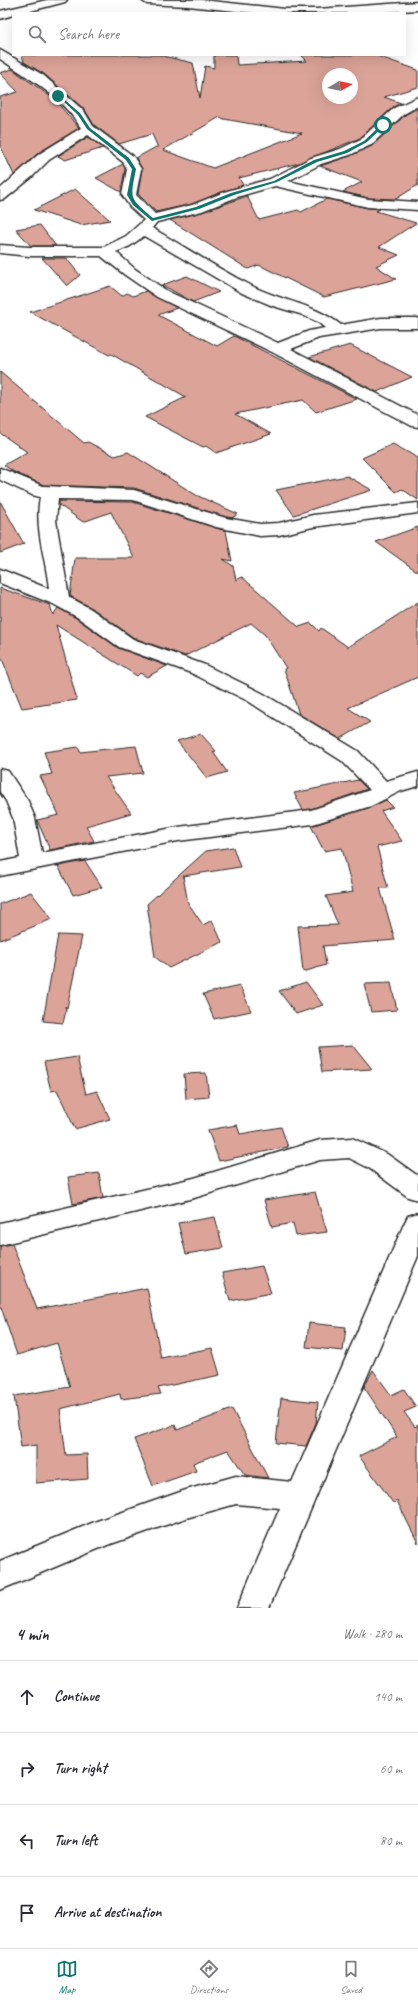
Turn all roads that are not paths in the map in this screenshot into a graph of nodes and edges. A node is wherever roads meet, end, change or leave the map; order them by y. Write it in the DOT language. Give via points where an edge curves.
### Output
graph roads {
  1 [pos="61,0"];
  2 [pos="146,0"];
  3 [pos="418,6"];
  4 [pos="12,12"];
  5 [pos="12,12"];
  6 [pos="276,12"];
  7 [pos="332,12"];
  8 [pos="0,15"];
  9 [pos="0,54"];
  10 [pos="418,101"];
  11 [pos="88,129"];
  12 [pos="275,182"];
  13 [pos="0,196"];
  14 [pos="418,206"];
  15 [pos="148,225"];
  16 [pos="0,249"];
  17 [pos="104,251"];
  18 [pos="418,322"];
  19 [pos="337,330"];
  20 [pos="278,349"];
  21 [pos="418,422"];
  22 [pos="0,473"];
  23 [pos="50,493"];
  24 [pos="418,508"];
  25 [pos="0,575"];
  26 [pos="60,600"];
  27 [pos="0,776"];
  28 [pos="418,779"];
  29 [pos="384,792"];
  30 [pos="32,862"];
  31 [pos="0,869"];
  32 [pos="418,1190"];
  33 [pos="418,1224"];
  34 [pos="0,1234"];
  35 [pos="301,1497"];
  36 [pos="0,1576"];
  37 [pos="253,1608"];
  1 -- 5 [label="street"];
  2 -- 6 [label="street"];
  3 -- 7 [label="street"];
  4 -- 8 [label="street"];
  9 -- 11 [label="street" via="38,78 79,114"];
  10 -- 12 [label="street" via="399,111 366,142 316,161"];
  11 -- 13 [label="street" via="44,157"];
  11 -- 15 [label="street" via="128,159 134,169 129,195"];
  12 -- 14 [label="street" via="368,203"];
  12 -- 15 [label="street" via="232,194"];
  15 -- 17 [label="street" via="126,241"];
  15 -- 19 [label="street" via="247,290 306,311 324,319"];
  16 -- 17 [label="street" via="15,252"];
  17 -- 20 [label="street" via="162,294"];
  18 -- 19 [label="street"];
  19 -- 20 [label="street" via="315,334"];
  20 -- 21 [label="street"];
  22 -- 23 [label="street" via="38,491"];
  23 -- 24 [label="street" via="134,495 223,522 260,530"];
  23 -- 26 [label="street" via="46,519 49,548 59,582"];
  25 -- 26 [label="street"];
  26 -- 29 [label="street" via="84,613 126,643 198,669 268,704 350,756"];
  27 -- 30 [label="street" via="17,801 24,818"];
  28 -- 29 [label="street" via="393,786"];
  29 -- 30 [label="street" via="312,817 178,834"];
  30 -- 31 [label="street"];
  32 -- 34 [label="street" via="378,1161 352,1148 320,1150 194,1188"];
  33 -- 35 [label="street"];
  35 -- 36 [label="street" via="236,1490 186,1504 97,1535"];
  35 -- 37 [label="street"];
}
